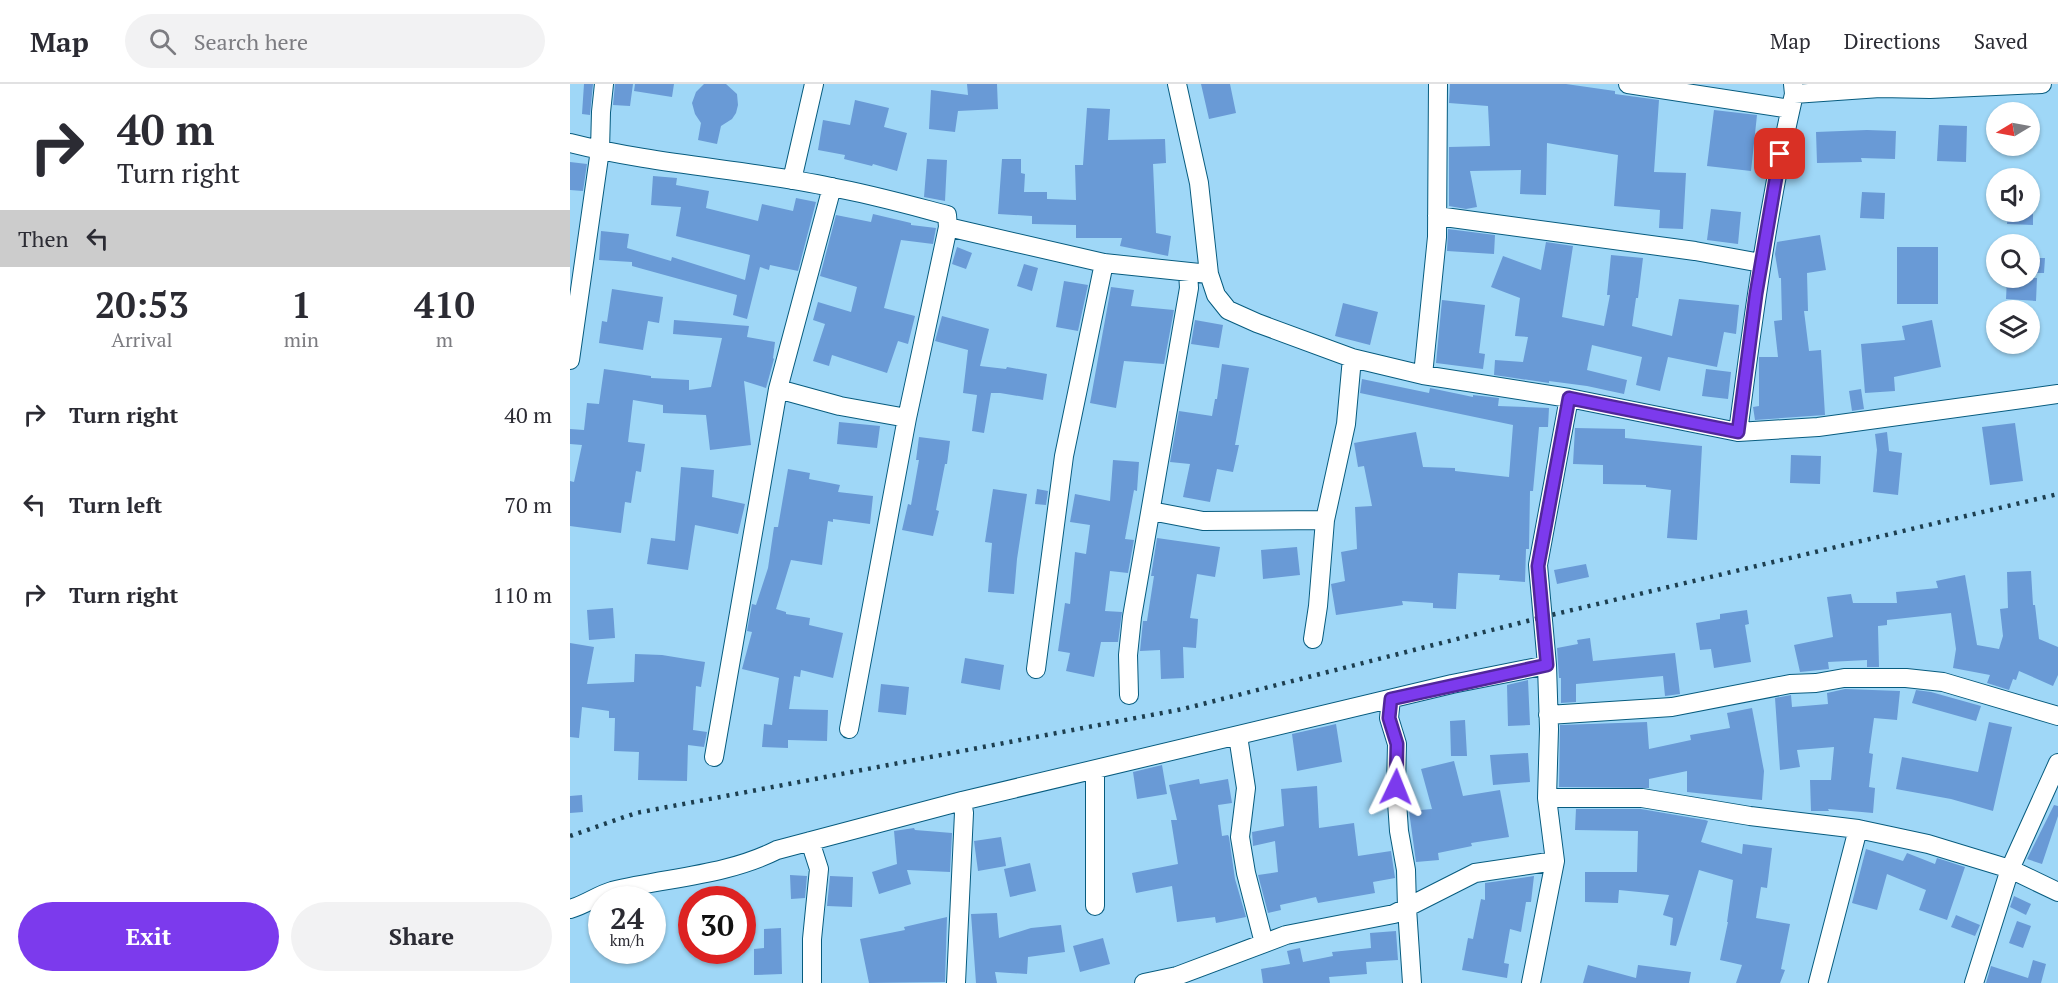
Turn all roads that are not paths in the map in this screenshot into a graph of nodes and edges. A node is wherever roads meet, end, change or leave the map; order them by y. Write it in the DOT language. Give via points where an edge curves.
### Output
graph roads {
  1 [pos="604,84"];
  2 [pos="814,84"];
  3 [pos="1177,84"];
  4 [pos="1438,84"];
  5 [pos="1628,84"];
  6 [pos="2042,84"];
  7 [pos="1989,85"];
  8 [pos="1792,95"];
  9 [pos="570,142"];
  10 [pos="600,150"];
  11 [pos="792,180"];
  12 [pos="832,187"];
  13 [pos="1437,216"];
  14 [pos="948,227"];
  15 [pos="1104,263"];
  16 [pos="1761,263"];
  17 [pos="1188,272"];
  18 [pos="1209,274"];
  19 [pos="1352,358"];
  20 [pos="570,360"];
  21 [pos="1423,375"];
  22 [pos="778,389"];
  23 [pos="2058,394"];
  24 [pos="1569,398"];
  25 [pos="907,418"];
  26 [pos="1738,432"];
  27 [pos="1151,512"];
  28 [pos="1325,520"];
  29 [pos="1313,639"];
  30 [pos="1547,665"];
  31 [pos="1036,669"];
  32 [pos="1129,695"];
  33 [pos="1391,699"];
  34 [pos="1548,715"];
  35 [pos="2058,716"];
  36 [pos="849,729"];
  37 [pos="1238,736"];
  38 [pos="714,757"];
  39 [pos="2058,763"];
  40 [pos="1095,770"];
  41 [pos="1547,798"];
  42 [pos="962,801"];
  43 [pos="1858,829"];
  44 [pos="810,841"];
  45 [pos="1555,861"];
  46 [pos="2010,868"];
  47 [pos="2058,892"];
  48 [pos="1095,906"];
  49 [pos="1407,908"];
  50 [pos="570,909"];
  51 [pos="1264,943"];
  52 [pos="812,983"];
  53 [pos="956,983"];
  54 [pos="1144,983"];
  55 [pos="1412,983"];
  56 [pos="1531,983"];
  57 [pos="1818,983"];
  58 [pos="1974,983"];
  1 -- 10 [label="street"];
  2 -- 11 [label="street"];
  3 -- 18 [label="street" via="1199,183"];
  4 -- 13 [label="street"];
  5 -- 8 [label="street"];
  6 -- 7 [label="street"];
  7 -- 8 [label="street"];
  8 -- 16 [label="street"];
  9 -- 10 [label="street"];
  10 -- 11 [label="street"];
  10 -- 20 [label="street"];
  11 -- 12 [label="street"];
  12 -- 14 [label="street" via="947,215"];
  12 -- 22 [label="street"];
  13 -- 16 [label="street"];
  13 -- 21 [label="street"];
  14 -- 15 [label="street"];
  14 -- 25 [label="street"];
  15 -- 17 [label="street"];
  15 -- 31 [label="street" via="1064,456"];
  16 -- 26 [label="street"];
  17 -- 18 [label="street"];
  17 -- 27 [label="street" via="1189,288"];
  18 -- 19 [label="street" via="1216,295 1228,310"];
  19 -- 21 [label="street"];
  19 -- 28 [label="street" via="1346,424"];
  21 -- 24 [label="street"];
  22 -- 25 [label="street"];
  22 -- 38 [label="street"];
  23 -- 26 [label="street" via="1818,427"];
  24 -- 26 [label="street"];
  24 -- 30 [label="street" via="1538,566"];
  25 -- 36 [label="street"];
  27 -- 28 [label="street" via="1203,521"];
  27 -- 32 [label="street" via="1132,617"];
  28 -- 29 [label="street"];
  30 -- 33 [label="street"];
  30 -- 34 [label="street"];
  33 -- 37 [label="street"];
  33 -- 49 [label="street" via="1389,718 1397,744 1396,787"];
  34 -- 35 [label="street" via="1672,707 1790,684 1844,678 1906,678 1943,682"];
  34 -- 41 [label="street"];
  37 -- 40 [label="street"];
  37 -- 51 [label="street" via="1246,788 1240,837"];
  39 -- 46 [label="street"];
  40 -- 42 [label="street"];
  40 -- 48 [label="street"];
  41 -- 43 [label="street" via="1642,798"];
  41 -- 45 [label="street"];
  42 -- 44 [label="street"];
  42 -- 53 [label="street"];
  43 -- 46 [label="street"];
  43 -- 57 [label="street"];
  44 -- 50 [label="street" via="703,875 609,892"];
  44 -- 52 [label="street" via="819,869"];
  45 -- 49 [label="street" via="1475,873"];
  45 -- 56 [label="street"];
  46 -- 47 [label="street"];
  46 -- 58 [label="street"];
  49 -- 51 [label="street"];
  49 -- 55 [label="street"];
  51 -- 54 [label="street" via="1177,976"];
}
